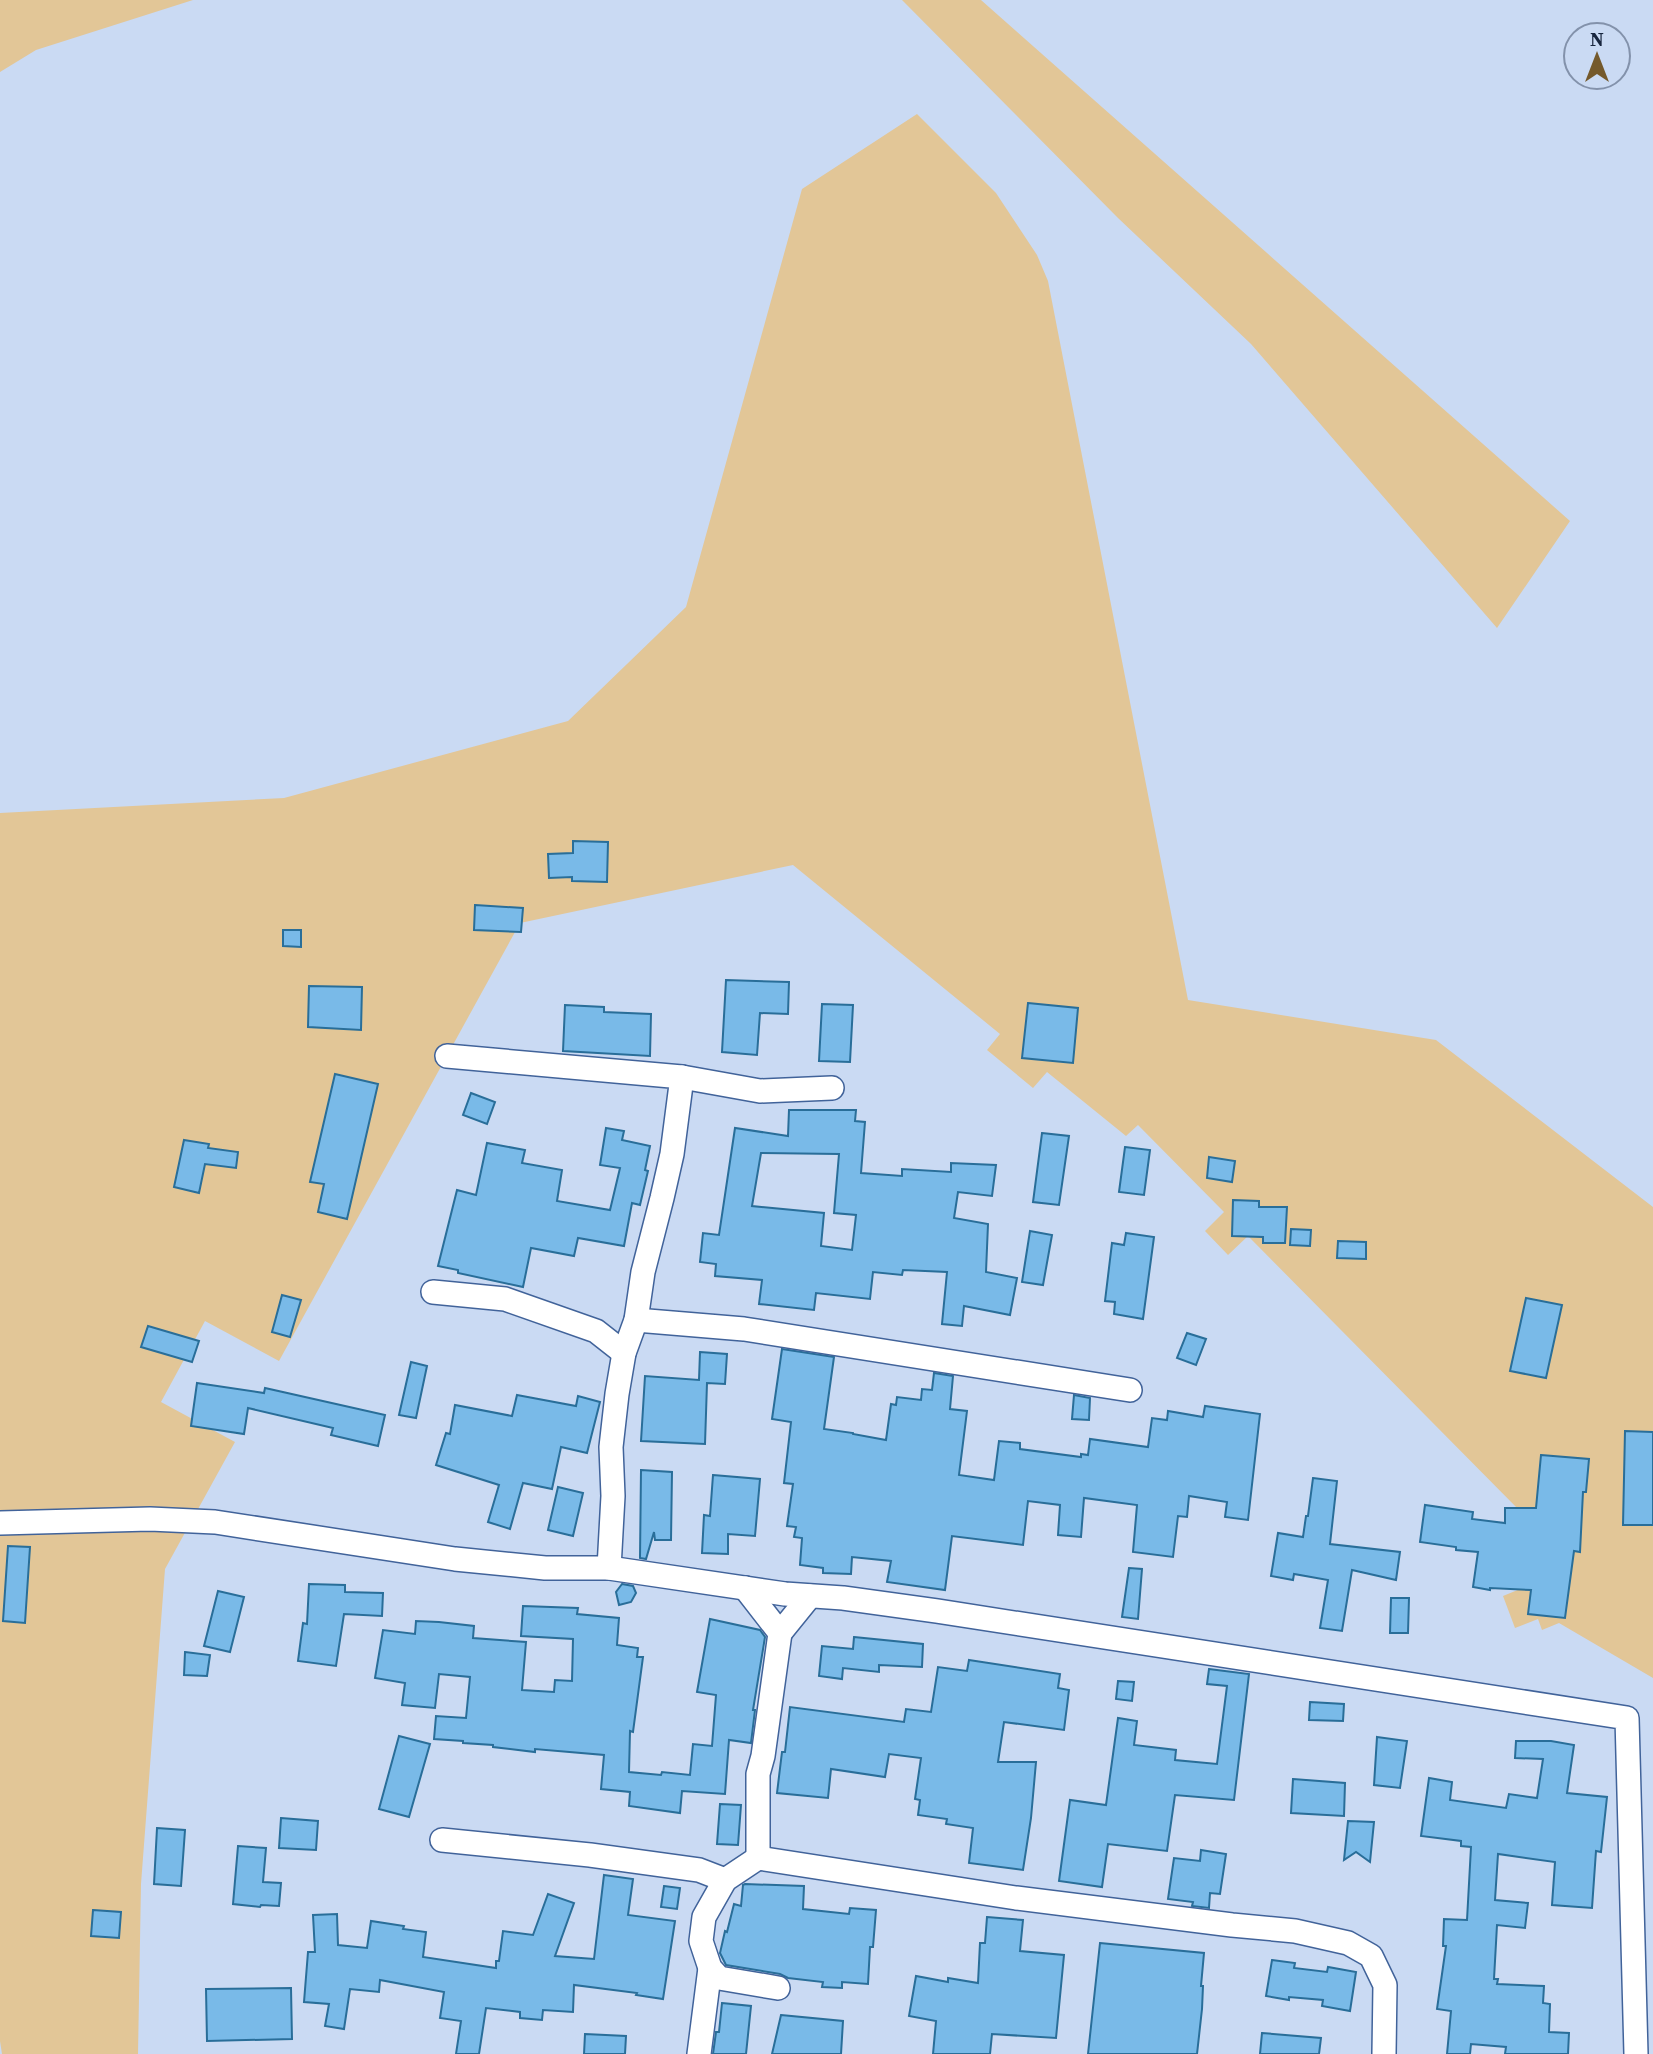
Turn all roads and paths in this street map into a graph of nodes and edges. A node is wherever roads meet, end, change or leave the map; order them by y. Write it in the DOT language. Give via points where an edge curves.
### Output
graph roads {
  1 [pos="447,1056"];
  2 [pos="682,1077"];
  3 [pos="832,1088"];
  4 [pos="433,1292"];
  5 [pos="636,1320"];
  6 [pos="624,1353"];
  7 [pos="1130,1391"];
  8 [pos="0,1523"];
  9 [pos="609,1569"];
  10 [pos="745,1588"];
  11 [pos="810,1596"];
  12 [pos="780,1633"];
  13 [pos="442,1840"];
  14 [pos="758,1858"];
  15 [pos="725,1880"];
  16 [pos="710,1968"];
  17 [pos="778,1989"];
  18 [pos="699,2054"];
  19 [pos="1384,2054"];
  20 [pos="1636,2054"];
  1 -- 2 [label="street"];
  2 -- 3 [label="street" via="760,1091"];
  2 -- 5 [label="street" via="672,1154"];
  4 -- 6 [label="street" via="505,1299 596,1331"];
  5 -- 6 [label="street"];
  5 -- 7 [label="street" via="756,1331"];
  6 -- 9 [label="street" via="611,1447"];
  8 -- 9 [label="street" via="150,1518 215,1522 455,1559"];
  9 -- 10 [label="street"];
  10 -- 11 [label="street"];
  10 -- 12 [label="street"];
  11 -- 12 [label="street"];
  11 -- 20 [label="street" via="937,1611 1627,1718"];
  12 -- 14 [label="street" via="758,1774"];
  13 -- 15 [label="street" via="699,1870"];
  14 -- 15 [label="street"];
  14 -- 19 [label="street" via="1016,1898 1295,1931 1349,1943 1371,1956 1385,1985"];
  15 -- 16 [label="street" via="704,1916 701,1941"];
  16 -- 17 [label="street" via="719,1978"];
  16 -- 18 [label="street"];
}
